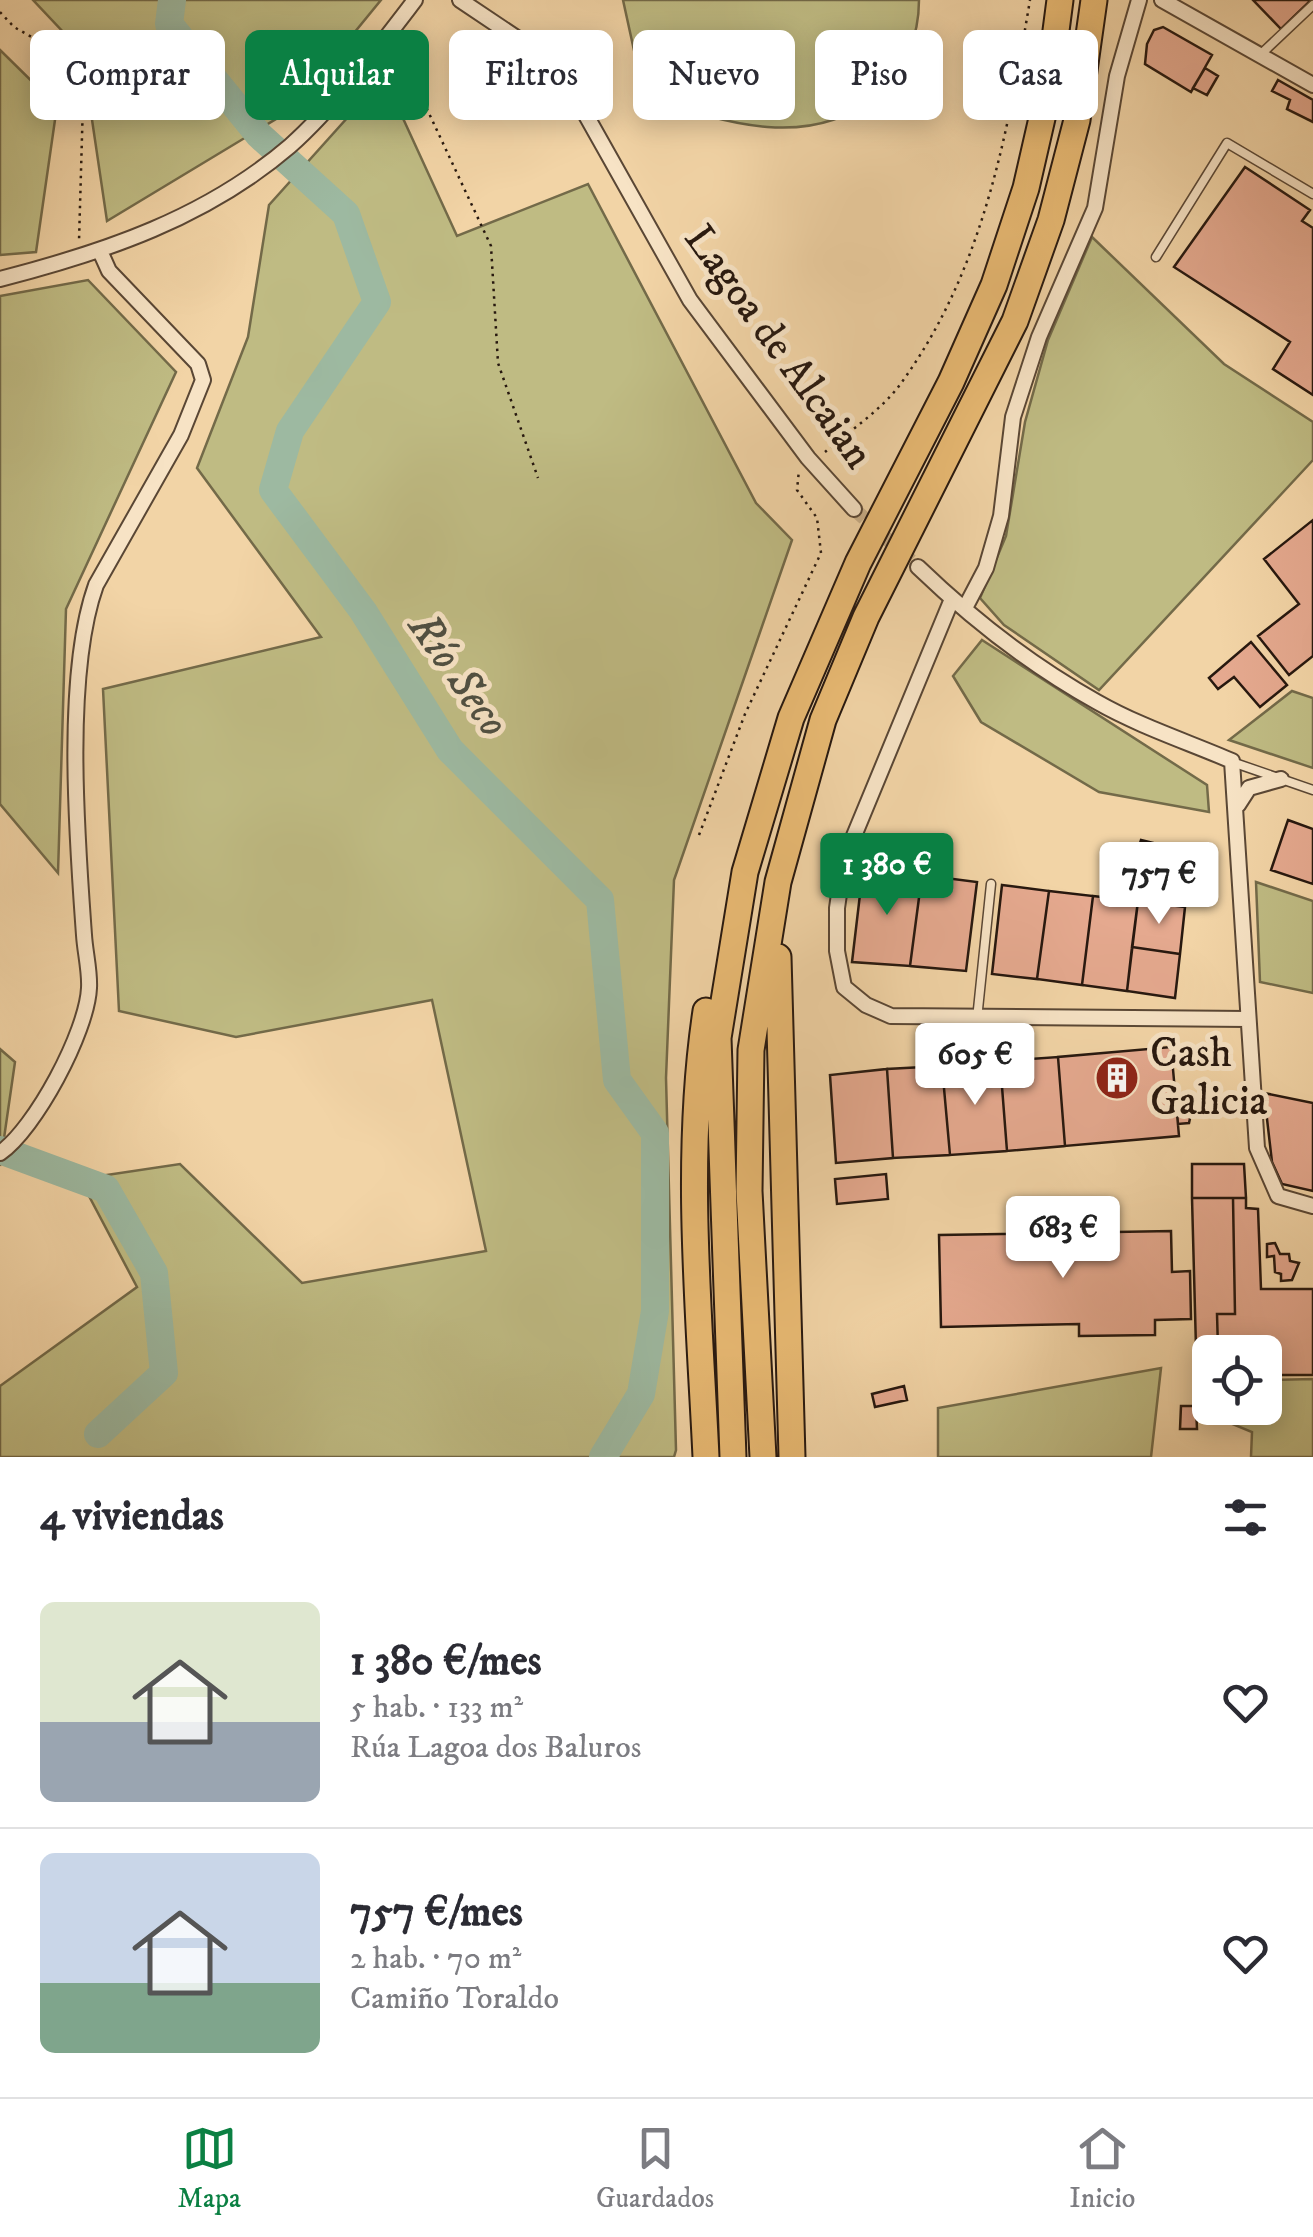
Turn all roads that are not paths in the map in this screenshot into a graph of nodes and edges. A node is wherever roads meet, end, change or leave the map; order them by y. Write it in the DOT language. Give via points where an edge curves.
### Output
graph roads {
  1 [pos="415,0"];
  2 [pos="460,0"];
  3 [pos="1060,0"];
  4 [pos="1094,0"];
  5 [pos="1139,0"];
  6 [pos="1162,0"];
  7 [pos="1313,4"];
  8 [pos="1260,56"];
  9 [pos="1313,85"];
  10 [pos="1313,194"];
  11 [pos="100,250"];
  12 [pos="1156,256"];
  13 [pos="0,279"];
  14 [pos="854,509"];
  15 [pos="918,566"];
  16 [pos="958,604"];
  17 [pos="1232,762"];
  18 [pos="1282,779"];
  19 [pos="1313,790"];
  20 [pos="1236,810"];
  21 [pos="745,872"];
  22 [pos="778,882"];
  23 [pos="991,884"];
  24 [pos="1248,1018"];
  25 [pos="978,1019"];
  26 [pos="0,1153"];
  27 [pos="1313,1206"];
  28 [pos="706,1457"];
  29 [pos="733,1457"];
  30 [pos="763,1457"];
  31 [pos="792,1457"];
  1 -- 11 [label="street" via="292,144 224,195"];
  2 -- 14 [label="street, Lagoa de Alcaian" via="551,61 690,300"];
  3 -- 21 [label="highway" via="1026,188 994,285 858,563 791,718"];
  4 -- 22 [label="highway" via="1077,120 1034,270 994,371 866,617 823,720"];
  5 -- 16 [label="street" via="1116,76 1094,208 1039,336 1013,417 1001,516 986,568"];
  6 -- 8 [label="street"];
  7 -- 8 [label="lane"];
  8 -- 9 [label="street"];
  10 -- 12 [label="lane" via="1227,144"];
  11 -- 13 [label="street"];
  11 -- 26 [label="street" via="109,271 198,364 203,380 181,435 87,610 76,704 89,990 41,1111"];
  15 -- 16 [label="street"];
  16 -- 17 [label="street" via="1100,704"];
  16 -- 25 [label="street" via="844,860 837,952 844,987 866,1005 891,1016"];
  17 -- 18 [label="lane"];
  17 -- 20 [label="street"];
  18 -- 19 [label="lane"];
  18 -- 20 [label="street" via="1249,788"];
  20 -- 24 [label="street"];
  21 -- 28 [label="highway" via="712,966 695,1102"];
  21 -- 29 [label="highway" via="718,1038"];
  22 -- 30 [label="highway" via="751,1050 750,1191"];
  22 -- 31 [label="highway"];
  23 -- 25 [label="lane"];
  24 -- 25 [label="street"];
  24 -- 27 [label="street" via="1256,1148 1278,1196"];
}
